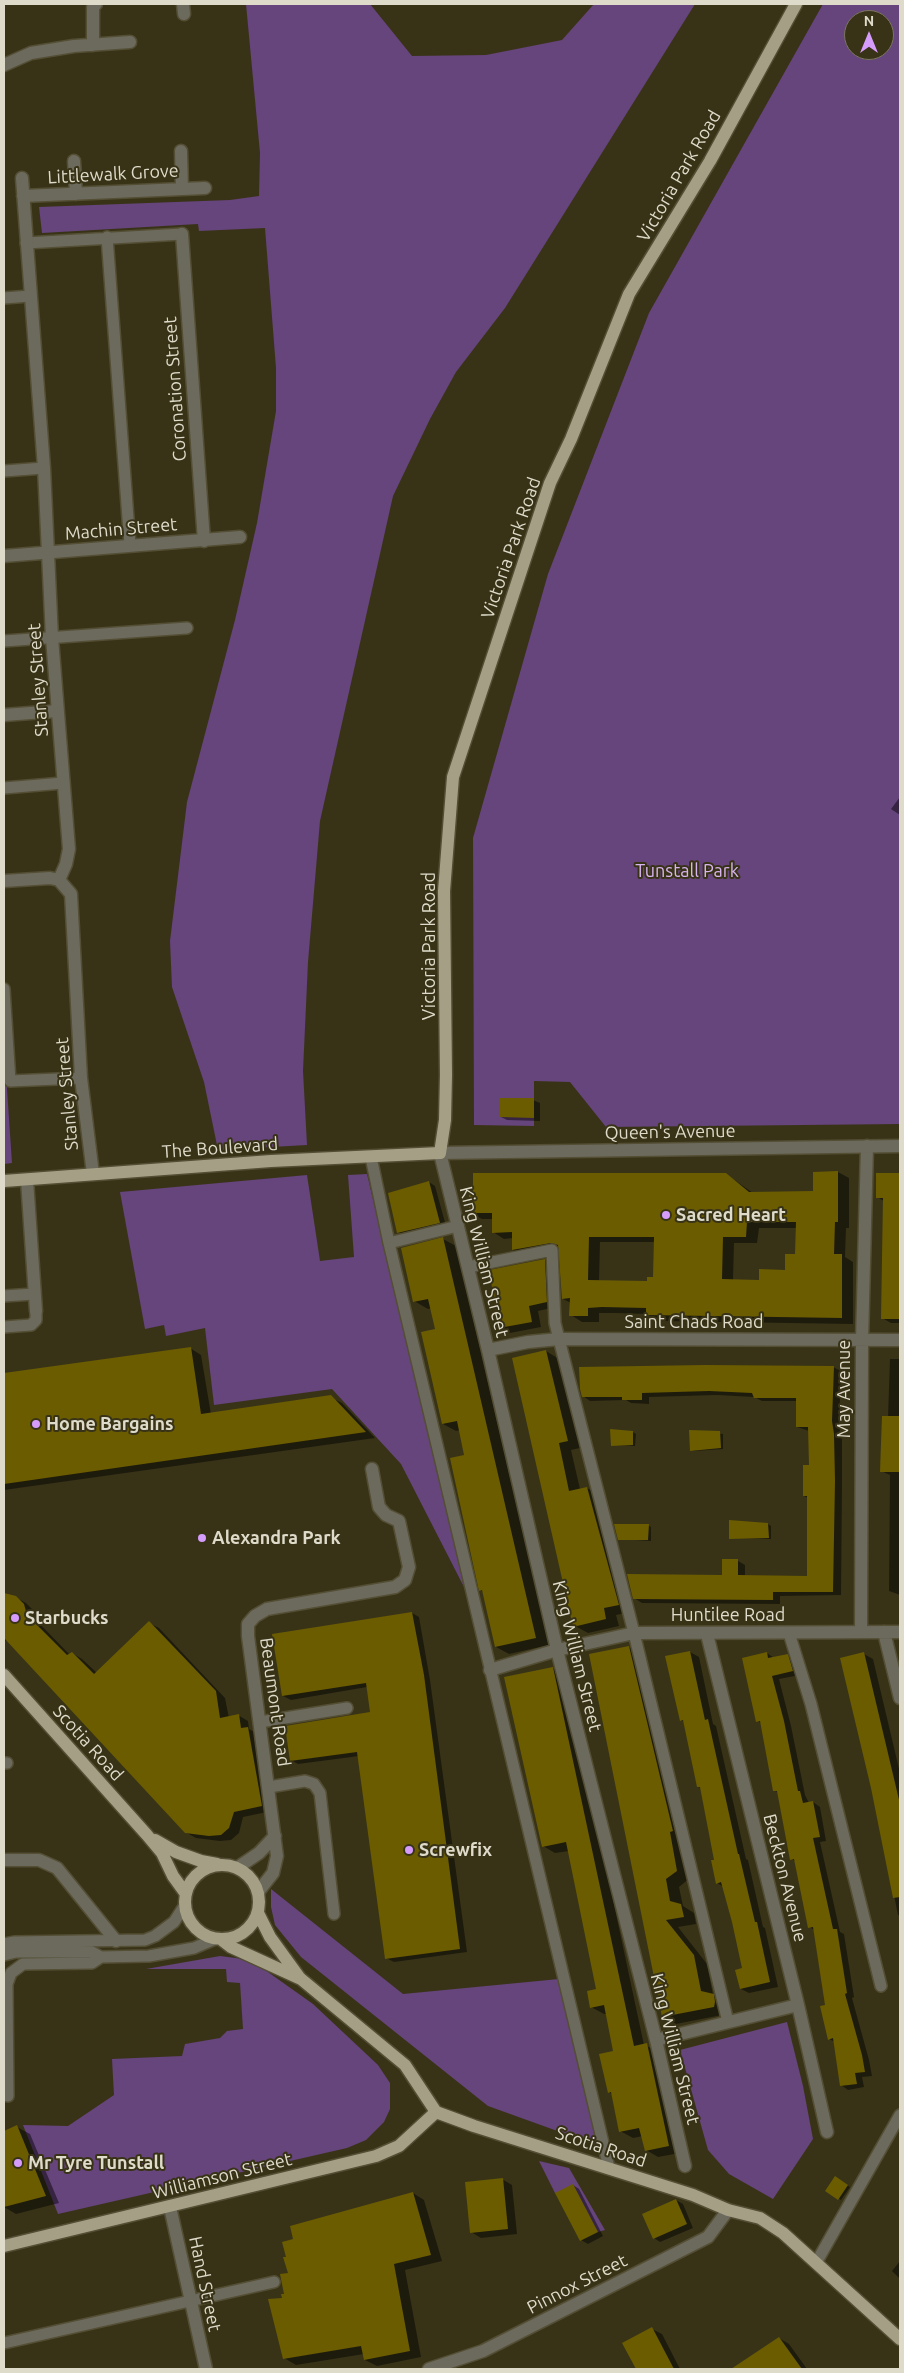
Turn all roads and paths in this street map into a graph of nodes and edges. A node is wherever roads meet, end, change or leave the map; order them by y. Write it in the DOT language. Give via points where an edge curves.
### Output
graph roads {
  1 [pos="96,4"];
  2 [pos="796,4"];
  3 [pos="130,42"];
  4 [pos="93,45"];
  5 [pos="4,65"];
  6 [pos="181,151"];
  7 [pos="74,161"];
  8 [pos="22,178"];
  9 [pos="182,188"];
  10 [pos="204,188"];
  11 [pos="76,194"];
  12 [pos="23,196"];
  13 [pos="182,234"];
  14 [pos="107,237"];
  15 [pos="26,243"];
  16 [pos="30,296"];
  17 [pos="4,298"];
  18 [pos="44,468"];
  19 [pos="4,471"];
  20 [pos="240,537"];
  21 [pos="204,541"];
  22 [pos="130,545"];
  23 [pos="48,553"];
  24 [pos="4,556"];
  25 [pos="187,628"];
  26 [pos="52,638"];
  27 [pos="4,641"];
  28 [pos="57,711"];
  29 [pos="4,715"];
  30 [pos="63,783"];
  31 [pos="4,788"];
  32 [pos="59,880"];
  33 [pos="4,881"];
  34 [pos="4,989"];
  35 [pos="81,1078"];
  36 [pos="867,1146"];
  37 [pos="900,1146"];
  38 [pos="440,1153"];
  39 [pos="371,1157"];
  40 [pos="93,1174"];
  41 [pos="27,1180"];
  42 [pos="4,1181"];
  43 [pos="458,1226"];
  44 [pos="389,1243"];
  45 [pos="468,1267"];
  46 [pos="34,1294"];
  47 [pos="4,1296"];
  48 [pos="36,1311"];
  49 [pos="4,1327"];
  50 [pos="559,1339"];
  51 [pos="900,1340"];
  52 [pos="862,1341"];
  53 [pos="488,1350"];
  54 [pos="372,1469"];
  55 [pos="861,1631"];
  56 [pos="884,1632"];
  57 [pos="900,1632"];
  58 [pos="634,1633"];
  59 [pos="789,1633"];
  60 [pos="707,1634"];
  61 [pos="557,1650"];
  62 [pos="490,1670"];
  63 [pos="4,1675"];
  64 [pos="900,1698"];
  65 [pos="347,1708"];
  66 [pos="260,1722"];
  67 [pos="269,1787"];
  68 [pos="147,1835"];
  69 [pos="275,1836"];
  70 [pos="4,1860"];
  71 [pos="224,1865"];
  72 [pos="237,1868"];
  73 [pos="258,1892"];
  74 [pos="185,1900"];
  75 [pos="258,1913"];
  76 [pos="334,1914"];
  77 [pos="218,1939"];
  78 [pos="116,1941"];
  79 [pos="4,1944"];
  80 [pos="4,1955"];
  81 [pos="117,1957"];
  82 [pos="101,1958"];
  83 [pos="301,1980"];
  84 [pos="881,1986"];
  85 [pos="798,2005"];
  86 [pos="728,2022"];
  87 [pos="656,2040"];
  88 [pos="8,2096"];
  89 [pos="436,2112"];
  90 [pos="900,2115"];
  91 [pos="826,2132"];
  92 [pos="685,2166"];
  93 [pos="609,2168"];
  94 [pos="170,2206"];
  95 [pos="728,2210"];
  96 [pos="4,2246"];
  97 [pos="816,2263"];
  98 [pos="274,2282"];
  99 [pos="192,2301"];
  100 [pos="900,2339"];
  101 [pos="4,2343"];
  102 [pos="450,2366"];
  103 [pos="206,2369"];
  104 [pos="429,2369"];
  1 -- 4 [label="street" via="93,7"];
  2 -- 38 [label="main road, Victoria Park Road" via="710,161 630,294 550,483 453,777 444,891 446,1075"];
  3 -- 4 [label="street"];
  4 -- 5 [label="street" via="31,52"];
  6 -- 9 [label="street"];
  7 -- 11 [label="street"];
  8 -- 12 [label="street, Stanley Street"];
  9 -- 10 [label="street, Littlewalk Grove"];
  9 -- 11 [label="street, Littlewalk Grove"];
  11 -- 12 [label="street, Littlewalk Grove"];
  12 -- 15 [label="street, Stanley Street"];
  13 -- 14 [label="lane"];
  13 -- 21 [label="street, Coronation Street"];
  14 -- 15 [label="lane"];
  14 -- 22 [label="lane"];
  15 -- 16 [label="street, Stanley Street"];
  16 -- 17 [label="lane"];
  16 -- 18 [label="street, Stanley Street"];
  18 -- 19 [label="lane"];
  18 -- 23 [label="street, Stanley Street"];
  20 -- 21 [label="street, Machin Street"];
  21 -- 22 [label="street, Machin Street"];
  22 -- 23 [label="street, Machin Street"];
  23 -- 24 [label="street, Machin Street"];
  23 -- 26 [label="street, Stanley Street"];
  25 -- 26 [label="lane"];
  26 -- 27 [label="lane"];
  26 -- 28 [label="street, Stanley Street"];
  28 -- 29 [label="street"];
  28 -- 30 [label="street, Stanley Street"];
  30 -- 31 [label="lane"];
  30 -- 32 [label="street, Stanley Street" via="68,849"];
  32 -- 33 [label="street"];
  32 -- 35 [label="street, Stanley Street" via="71,894"];
  34 -- 35 [label="lane" via="10,1081"];
  35 -- 40 [label="street, Stanley Street"];
  36 -- 37 [label="street, Queen's Avenue"];
  36 -- 38 [label="street, Queen's Avenue"];
  36 -- 52 [label="street, May Avenue"];
  38 -- 39 [label="main road, The Boulevard"];
  38 -- 43 [label="street, King William Street"];
  39 -- 40 [label="main road, The Boulevard"];
  39 -- 44 [label="lane"];
  40 -- 41 [label="main road, The Boulevard"];
  41 -- 42 [label="main road, The Boulevard"];
  41 -- 46 [label="street"];
  43 -- 44 [label="lane"];
  43 -- 45 [label="street, King William Street"];
  44 -- 62 [label="lane"];
  45 -- 50 [label="lane" via="552,1250"];
  45 -- 53 [label="street, King William Street"];
  46 -- 47 [label="lane"];
  46 -- 48 [label="street"];
  48 -- 49 [label="lane" via="32,1325"];
  50 -- 52 [label="street, Saint Chads Road"];
  50 -- 53 [label="street, Saint Chads Road"];
  50 -- 58 [label="lane"];
  51 -- 52 [label="street, Saint Chads Road"];
  52 -- 55 [label="street, May Avenue"];
  53 -- 61 [label="street, King William Street"];
  54 -- 66 [label="street, Beaumont Road" via="379,1507 386,1516 399,1521 409,1567 405,1580 395,1588 266,1609 255,1616 248,1624 248,1636"];
  55 -- 56 [label="street, Huntilee Road"];
  55 -- 59 [label="street, Huntilee Road"];
  56 -- 57 [label="street, Huntilee Road"];
  56 -- 64 [label="street"];
  58 -- 60 [label="street, Huntilee Road"];
  58 -- 61 [label="street, Huntilee Road"];
  58 -- 86 [label="lane"];
  59 -- 60 [label="street, Huntilee Road"];
  59 -- 84 [label="lane" via="811,1704"];
  60 -- 85 [label="street, Beckton Avenue"];
  61 -- 62 [label="street, Huntilee Road"];
  61 -- 87 [label="street, King William Street"];
  62 -- 93 [label="lane"];
  63 -- 68 [label="main road, Scotia Road"];
  65 -- 66 [label="lane"];
  66 -- 67 [label="street, Beaumont Road"];
  67 -- 69 [label="street, Beaumont Road"];
  67 -- 76 [label="lane" via="305,1781 314,1784 320,1793"];
  68 -- 71 [label="main road, Scotia Road" via="176,1852"];
  68 -- 74 [label="main road, Scotia Road" via="162,1853"];
  69 -- 72 [label="street" via="259,1853"];
  69 -- 73 [label="street, Beaumont Road" via="277,1856 273,1873"];
  70 -- 78 [label="street" via="39,1860 57,1868"];
  71 -- 72 [label="main road"];
  71 -- 74 [label="main road" via="210,1867 198,1874 191,1881"];
  72 -- 73 [label="main road" via="248,1876"];
  73 -- 75 [label="main road"];
  74 -- 77 [label="main road" via="192,1925 202,1934"];
  74 -- 78 [label="lane" via="174,1922 155,1936 145,1940"];
  75 -- 77 [label="main road" via="243,1933 232,1939"];
  75 -- 83 [label="main road" via="270,1937"];
  77 -- 81 [label="lane" via="179,1952"];
  77 -- 83 [label="main road"];
  78 -- 79 [label="lane"];
  78 -- 81 [label="lane"];
  80 -- 82 [label="lane" via="16,1952 92,1952"];
  81 -- 82 [label="lane"];
  82 -- 88 [label="lane" via="92,1963 23,1964 11,1973 6,1984"];
  83 -- 89 [label="main road" via="405,2066"];
  85 -- 86 [label="street"];
  85 -- 91 [label="street, Beckton Avenue"];
  86 -- 87 [label="street"];
  87 -- 92 [label="street, King William Street"];
  89 -- 93 [label="main road, Scotia Road"];
  89 -- 94 [label="main road, Williamson Street" via="399,2146 376,2156"];
  90 -- 97 [label="lane"];
  93 -- 95 [label="main road, Scotia Road"];
  94 -- 96 [label="main road, Williamson Street"];
  94 -- 99 [label="street, Hand Street"];
  95 -- 97 [label="main road, Scotia Road" via="760,2218 783,2233"];
  95 -- 102 [label="street, Pinnox Street" via="708,2237"];
  97 -- 100 [label="main road, Scotia Road"];
  98 -- 99 [label="lane"];
  99 -- 101 [label="lane"];
  99 -- 103 [label="street, Hand Street"];
  102 -- 104 [label="street, Pinnox Street"];
}
